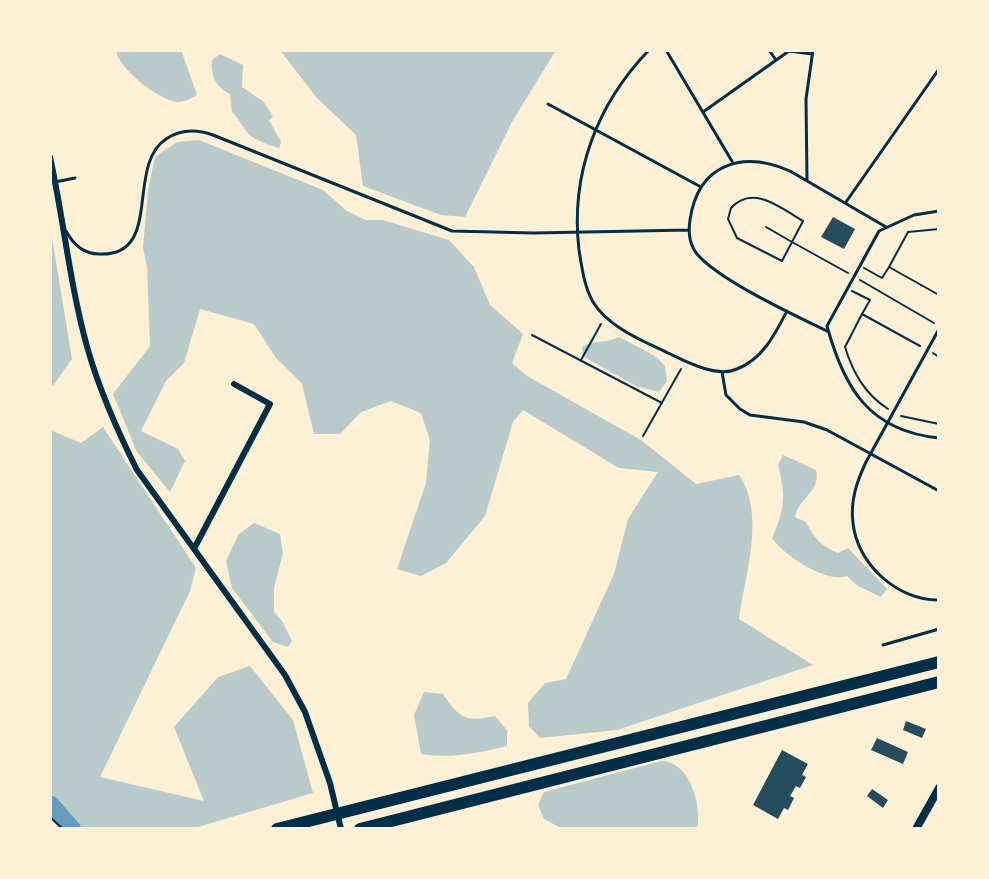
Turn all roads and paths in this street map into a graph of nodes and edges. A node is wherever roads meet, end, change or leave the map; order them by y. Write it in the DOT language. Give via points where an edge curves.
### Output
graph roads {
  1 [pos="649,50"];
  2 [pos="666,50"];
  3 [pos="769,50"];
  4 [pos="812,52"];
  5 [pos="776,60"];
  6 [pos="939,69"];
  7 [pos="548,104"];
  8 [pos="703,113"];
  9 [pos="595,130"];
  10 [pos="50,157"];
  11 [pos="733,163"];
  12 [pos="75,178"];
  13 [pos="807,180"];
  14 [pos="55,182"];
  15 [pos="701,187"];
  16 [pos="846,202"];
  17 [pos="939,209"];
  18 [pos="63,227"];
  19 [pos="766,227"];
  20 [pos="886,227"];
  21 [pos="939,229"];
  22 [pos="689,230"];
  23 [pos="577,232"];
  24 [pos="792,242"];
  25 [pos="860,266"];
  26 [pos="889,267"];
  27 [pos="854,276"];
  28 [pos="848,289"];
  29 [pos="939,295"];
  30 [pos="787,311"];
  31 [pos="862,314"];
  32 [pos="606,316"];
  33 [pos="939,327"];
  34 [pos="829,332"];
  35 [pos="532,335"];
  36 [pos="927,350"];
  37 [pos="580,361"];
  38 [pos="685,361"];
  39 [pos="722,372"];
  40 [pos="234,384"];
  41 [pos="662,403"];
  42 [pos="893,412"];
  43 [pos="887,422"];
  44 [pos="939,424"];
  45 [pos="643,436"];
  46 [pos="939,438"];
  47 [pos="870,453"];
  48 [pos="939,491"];
  49 [pos="195,547"];
  50 [pos="939,600"];
  51 [pos="939,629"];
  52 [pos="883,645"];
  53 [pos="939,662"];
  54 [pos="939,682"];
  55 [pos="939,788"];
  56 [pos="50,817"];
  57 [pos="63,829"];
  58 [pos="277,829"];
  59 [pos="341,829"];
  60 [pos="360,829"];
  61 [pos="916,829"];
  1 -- 9 [label="lane" via="616,90"];
  2 -- 8 [label="lane"];
  3 -- 5 [label="lane"];
  4 -- 5 [label="lane" via="789,51"];
  4 -- 13 [label="lane" via="806,99"];
  5 -- 8 [label="lane"];
  6 -- 16 [label="lane"];
  7 -- 9 [label="lane"];
  8 -- 11 [label="lane"];
  9 -- 15 [label="lane"];
  9 -- 23 [label="lane" via="581,171"];
  10 -- 14 [label="street"];
  11 -- 13 [label="lane" via="773,164"];
  11 -- 15 [label="lane"];
  12 -- 14 [label="lane"];
  13 -- 16 [label="lane"];
  14 -- 18 [label="street"];
  15 -- 22 [label="lane"];
  16 -- 20 [label="lane"];
  17 -- 20 [label="lane"];
  18 -- 23 [label="lane" via="71,241 91,254 122,250 138,230 152,153 174,134 190,130 452,231"];
  18 -- 49 [label="street" via="87,349 117,428 137,470"];
  19 -- 24 [label="path"];
  20 -- 25 [label="lane"];
  21 -- 26 [label="path" via="908,232"];
  22 -- 23 [label="lane"];
  22 -- 30 [label="lane" via="698,256"];
  23 -- 32 [label="lane" via="585,283"];
  24 -- 24 [label="path" via="782,261 737,238 728,219 731,208 746,196 772,203 803,221"];
  24 -- 27 [label="path"];
  25 -- 26 [label="path" via="882,278"];
  25 -- 27 [label="lane"];
  26 -- 29 [label="path"];
  27 -- 28 [label="lane"];
  27 -- 33 [label="path"];
  28 -- 31 [label="path" via="870,300"];
  28 -- 34 [label="lane" via="827,326"];
  30 -- 34 [label="lane"];
  30 -- 39 [label="lane" via="765,349 735,370"];
  31 -- 36 [label="path"];
  31 -- 42 [label="path" via="845,347 859,381"];
  32 -- 37 [label="path"];
  32 -- 38 [label="lane"];
  33 -- 36 [label="lane"];
  34 -- 43 [label="lane" via="843,376 860,400"];
  35 -- 37 [label="path"];
  36 -- 42 [label="lane"];
  37 -- 41 [label="path"];
  38 -- 39 [label="lane"];
  38 -- 41 [label="path"];
  39 -- 47 [label="lane" via="726,395 750,415 804,422"];
  40 -- 49 [label="street" via="270,404"];
  41 -- 45 [label="path"];
  42 -- 43 [label="lane"];
  42 -- 44 [label="path"];
  43 -- 46 [label="lane"];
  43 -- 47 [label="lane"];
  47 -- 48 [label="lane"];
  47 -- 50 [label="lane" via="857,482 855,539 890,586"];
  49 -- 59 [label="street" via="299,699"];
  51 -- 52 [label="lane"];
  53 -- 58 [label="highway"];
  54 -- 60 [label="highway"];
  55 -- 61 [label="street"];
  56 -- 57 [label="path"];
}
